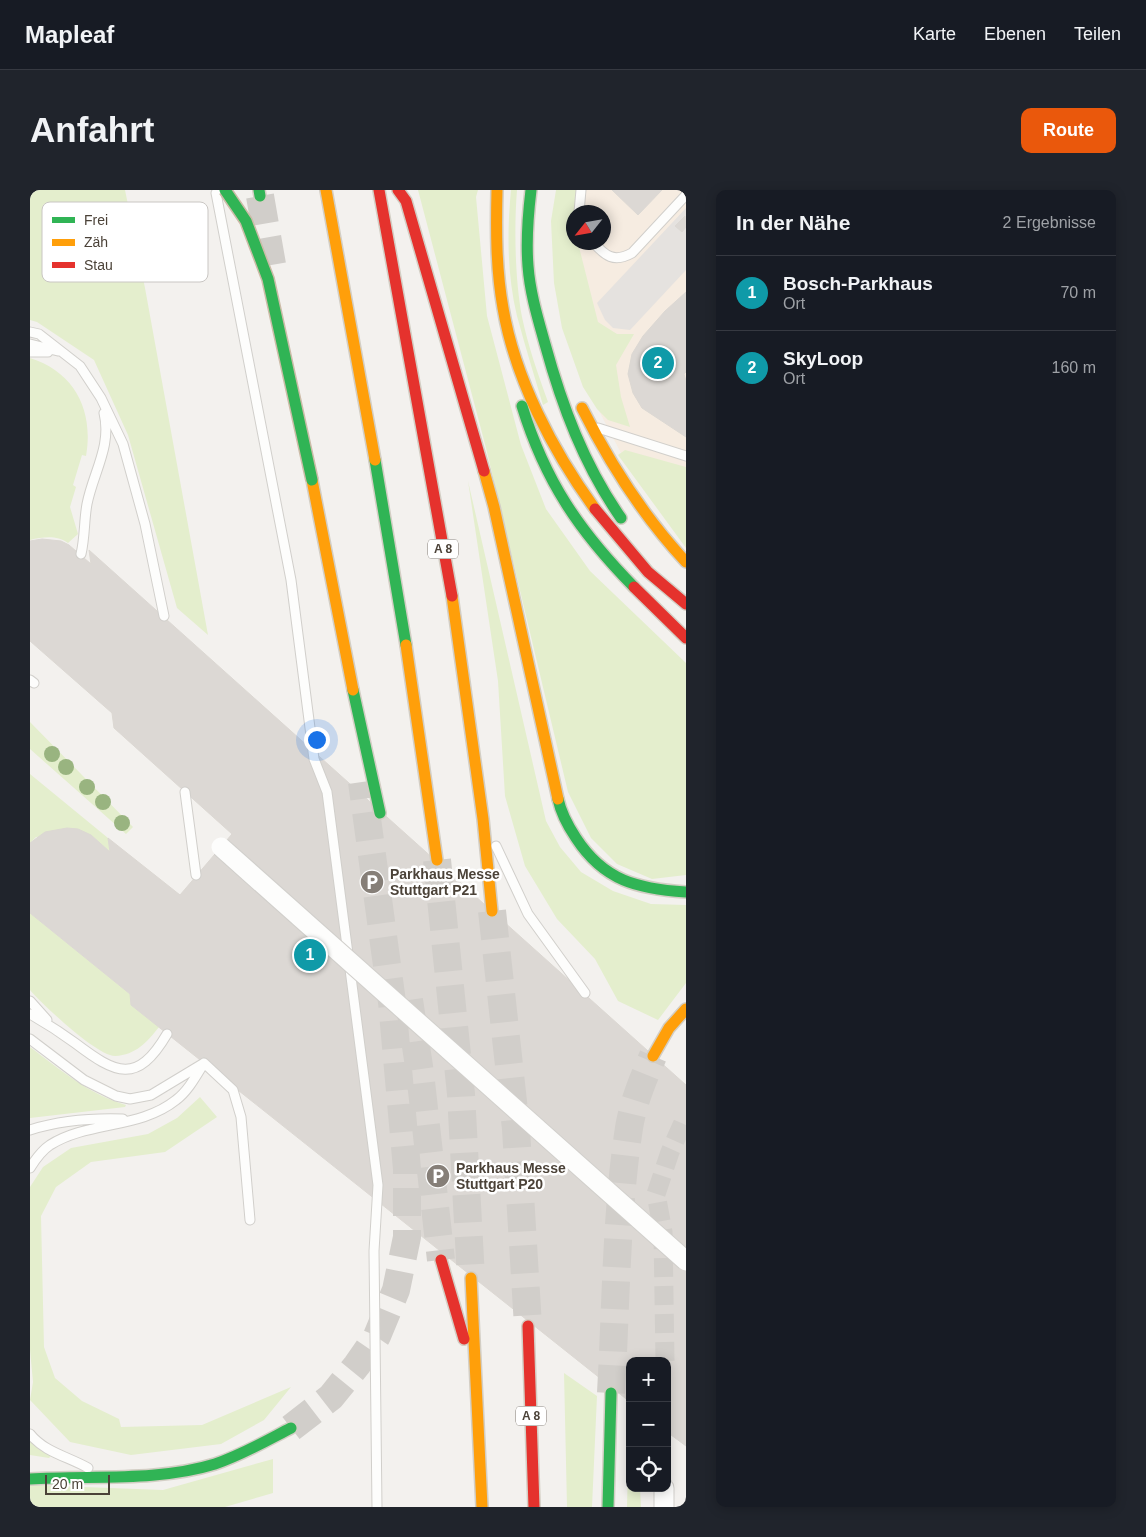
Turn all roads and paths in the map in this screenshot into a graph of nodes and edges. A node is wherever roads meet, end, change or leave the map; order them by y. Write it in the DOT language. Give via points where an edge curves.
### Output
graph roads {
  1 [pos="215,190"];
  2 [pos="225,190"];
  3 [pos="326,190"];
  4 [pos="378,190"];
  5 [pos="398,190"];
  6 [pos="497,190"];
  7 [pos="531,190"];
  8 [pos="580,190"];
  9 [pos="686,195"];
  10 [pos="579,205"];
  11 [pos="600,250"];
  12 [pos="538,318"];
  13 [pos="30,332"];
  14 [pos="30,344"];
  15 [pos="559,344"];
  16 [pos="512,346"];
  17 [pos="30,352"];
  18 [pos="60,352"];
  19 [pos="576,396"];
  20 [pos="100,398"];
  21 [pos="590,424"];
  22 [pos="686,456"];
  23 [pos="626,525"];
  24 [pos="81,554"];
  25 [pos="686,562"];
  26 [pos="659,564"];
  27 [pos="686,598"];
  28 [pos="686,604"];
  29 [pos="164,616"];
  30 [pos="686,638"];
  31 [pos="185,792"];
  32 [pos="380,813"];
  33 [pos="483,819"];
  34 [pos="221,847"];
  35 [pos="437,860"];
  36 [pos="196,875"];
  37 [pos="686,892"];
  38 [pos="492,911"];
  39 [pos="585,993"];
  40 [pos="30,1001"];
  41 [pos="686,1009"];
  42 [pos="30,1014"];
  43 [pos="52,1026"];
  44 [pos="167,1034"];
  45 [pos="30,1039"];
  46 [pos="653,1056"];
  47 [pos="204,1063"];
  48 [pos="132,1119"];
  49 [pos="30,1130"];
  50 [pos="30,1168"];
  51 [pos="250,1220"];
  52 [pos="441,1260"];
  53 [pos="686,1261"];
  54 [pos="471,1278"];
  55 [pos="528,1326"];
  56 [pos="478,1389"];
  57 [pos="611,1393"];
  58 [pos="291,1428"];
  59 [pos="30,1434"];
  60 [pos="30,1467"];
  61 [pos="99,1474"];
  62 [pos="61,1476"];
  63 [pos="30,1478"];
  64 [pos="664,1492"];
  65 [pos="377,1507"];
  66 [pos="482,1507"];
  67 [pos="534,1507"];
  68 [pos="608,1507"];
  69 [pos="664,1507"];
  1 -- 65 [label="lane" via="291,580 314,759 328,792 378,1185 374,1251"];
  2 -- 32 [label="main road, bridge" via="246,221 268,279"];
  3 -- 35 [label="main road" via="397,582"];
  4 -- 33 [label="main road, A 8" via="450,585"];
  5 -- 37 [label="main road" via="406,201 482,458 560,809 582,849 596,866 632,884 662,891"];
  6 -- 16 [label="main road" via="497,255"];
  7 -- 12 [label="main road" via="526,240"];
  8 -- 10 [label="lane"];
  9 -- 11 [label="lane" via="632,254 613,259"];
  12 -- 15 [label="main road"];
  12 -- 23 [label="main road" via="559,393 588,462"];
  13 -- 18 [label="lane" via="39,334"];
  14 -- 18 [label="lane"];
  16 -- 28 [label="main road" via="541,416 576,481 602,520 649,573"];
  16 -- 30 [label="main road" via="515,380 524,411 537,451 552,481 569,509 612,561"];
  17 -- 18 [label="lane"];
  18 -- 20 [label="lane" via="80,366"];
  19 -- 21 [label="main road"];
  20 -- 24 [label="lane" via="107,440 87,504"];
  20 -- 29 [label="lane" via="123,444 145,524"];
  21 -- 22 [label="lane"];
  21 -- 25 [label="main road" via="614,469 642,510"];
  26 -- 27 [label="main road"];
  31 -- 36 [label="lane"];
  33 -- 38 [label="main road, A 8"];
  33 -- 39 [label="lane" via="528,914"];
  34 -- 53 [label="street, bridge"];
  40 -- 43 [label="lane"];
  41 -- 46 [label="main road"];
  42 -- 43 [label="lane"];
  43 -- 44 [label="lane" via="104,1064 126,1070 142,1065 156,1053"];
  45 -- 47 [label="lane" via="84,1080 116,1096 130,1099 151,1095"];
  47 -- 48 [label="lane" via="177,1099 155,1112"];
  47 -- 51 [label="lane" via="233,1090 242,1117"];
  48 -- 49 [label="lane" via="90,1118"];
  48 -- 50 [label="lane" via="56,1142 38,1155"];
  52 -- 56 [label="main road"];
  54 -- 56 [label="main road"];
  55 -- 67 [label="main road, A 8"];
  56 -- 66 [label="main road"];
  57 -- 68 [label="main road"];
  58 -- 61 [label="main road" via="240,1453 203,1466 146,1474"];
  59 -- 61 [label="lane" via="48,1450"];
  60 -- 62 [label="main road"];
  61 -- 62 [label="main road"];
  62 -- 63 [label="main road"];
  64 -- 69 [label="street"];
}
